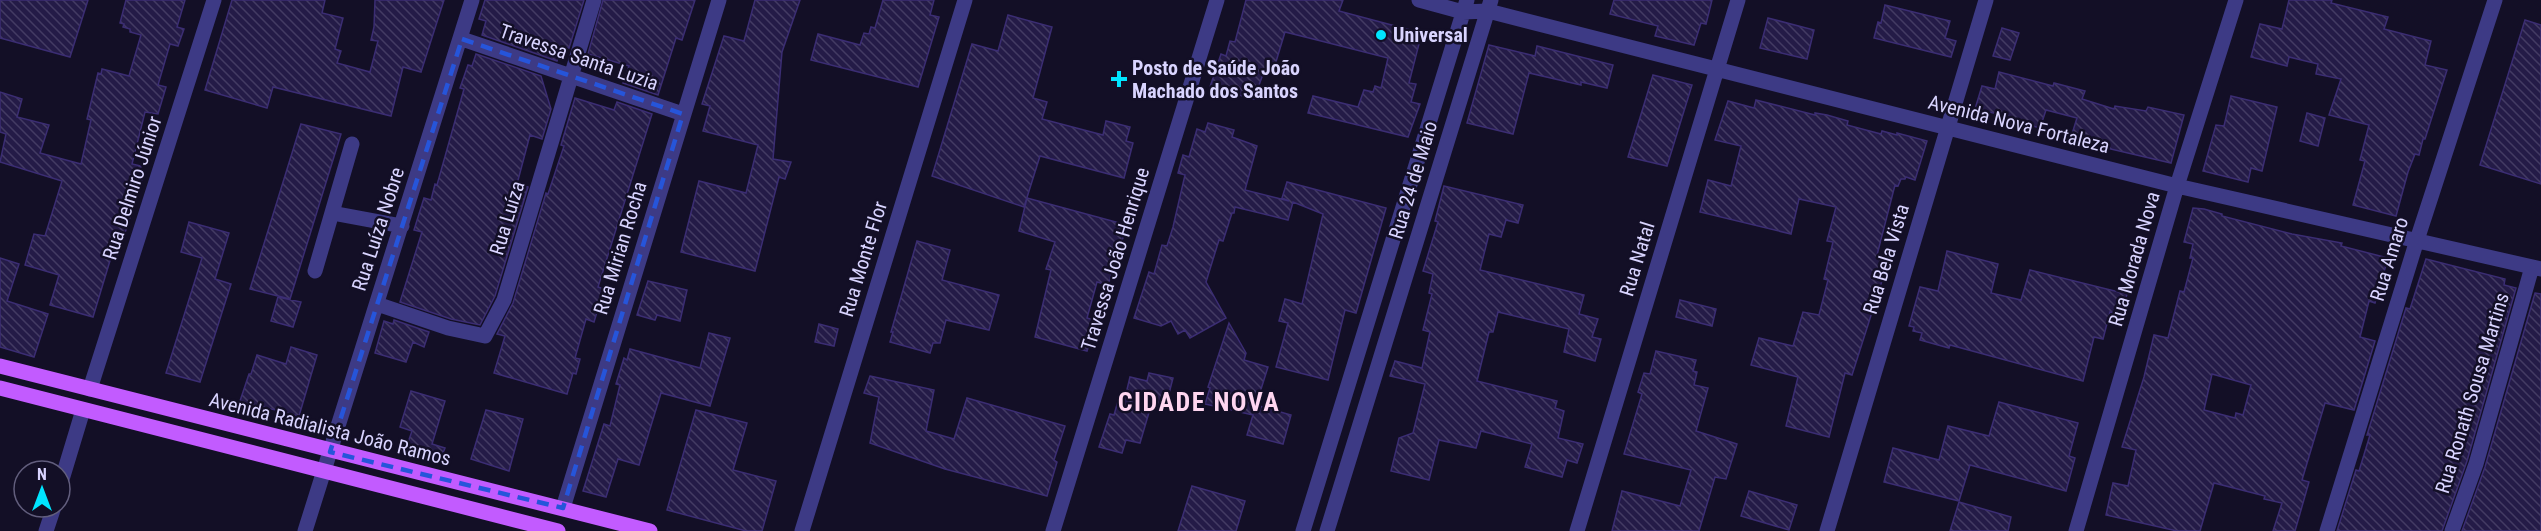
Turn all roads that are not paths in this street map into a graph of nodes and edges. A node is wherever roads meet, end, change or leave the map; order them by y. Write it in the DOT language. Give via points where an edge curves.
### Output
graph roads {
  1 [pos="214,0"];
  2 [pos="472,0"];
  3 [pos="594,0"];
  4 [pos="719,0"];
  5 [pos="965,0"];
  6 [pos="1217,0"];
  7 [pos="1419,0"];
  8 [pos="1738,0"];
  9 [pos="1986,0"];
  10 [pos="2236,0"];
  11 [pos="2495,0"];
  12 [pos="1487,4"];
  13 [pos="1465,6"];
  14 [pos="462,39"];
  15 [pos="1716,70"];
  16 [pos="571,77"];
  17 [pos="683,114"];
  18 [pos="1947,128"];
  19 [pos="352,144"];
  20 [pos="1418,158"];
  21 [pos="1440,164"];
  22 [pos="2177,186"];
  23 [pos="332,213"];
  24 [pos="402,226"];
  25 [pos="2417,240"];
  26 [pos="2536,268"];
  27 [pos="315,271"];
  28 [pos="377,304"];
  29 [pos="1354,365"];
  30 [pos="0,366"];
  31 [pos="1376,372"];
  32 [pos="0,388"];
  33 [pos="90,389"];
  34 [pos="83,410"];
  35 [pos="330,452"];
  36 [pos="68,459"];
  37 [pos="323,471"];
  38 [pos="563,508"];
  39 [pos="553,530"];
  40 [pos="305,531"];
  41 [pos="650,531"];
  42 [pos="802,531"];
  43 [pos="1053,531"];
  44 [pos="1303,531"];
  45 [pos="1327,531"];
  46 [pos="1576,531"];
  47 [pos="1827,531"];
  48 [pos="2076,531"];
  49 [pos="2327,531"];
  50 [pos="2452,531"];
  1 -- 33 [label="street, Rua Delmiro Júnior"];
  2 -- 14 [label="street, Rua Luíza Nobre"];
  3 -- 16 [label="street, Rua Luíza"];
  4 -- 17 [label="street, Rua Mirian Rocha"];
  5 -- 42 [label="street, Rua Monte Flor"];
  6 -- 43 [label="street, Travessa João Henrique"];
  7 -- 13 [label="street, Avenida Nova Fortaleza"];
  8 -- 15 [label="street, Rua Natal"];
  9 -- 18 [label="street, Rua Bela Vista"];
  10 -- 22 [label="street, Rua Morada Nova"];
  11 -- 25 [label="street, Rua Amaro"];
  12 -- 13 [label="street, Avenida Nova Fortaleza"];
  12 -- 15 [label="street, Avenida Nova Fortaleza"];
  12 -- 21 [label="street, Rua 24 de Maio"];
  13 -- 20 [label="street, Rua 24 de Maio"];
  14 -- 16 [label="street, Travessa Santa Luzia"];
  14 -- 24 [label="street, Rua Luíza Nobre"];
  15 -- 18 [label="street, Avenida Nova Fortaleza"];
  15 -- 46 [label="street, Rua Natal"];
  16 -- 17 [label="street, Travessa Santa Luzia"];
  16 -- 28 [label="street, Rua Luíza" via="504,300 485,336"];
  17 -- 38 [label="street, Rua Mirian Rocha"];
  18 -- 22 [label="street, Avenida Nova Fortaleza"];
  18 -- 47 [label="street, Rua Bela Vista"];
  19 -- 23 [label="street"];
  20 -- 21 [label="street"];
  20 -- 29 [label="street, Rua 24 de Maio"];
  21 -- 31 [label="street, Rua 24 de Maio"];
  22 -- 25 [label="street, Avenida Nova Fortaleza"];
  22 -- 48 [label="street, Rua Morada Nova"];
  23 -- 24 [label="street"];
  23 -- 27 [label="street"];
  24 -- 28 [label="street, Rua Luíza Nobre"];
  25 -- 26 [label="street, Avenida Nova Fortaleza"];
  25 -- 49 [label="street, Rua Amaro"];
  26 -- 50 [label="street, Rua Ronath Sousa Martins"];
  28 -- 35 [label="street, Rua Luíza Nobre"];
  29 -- 31 [label="street"];
  29 -- 44 [label="street, Rua 24 de Maio"];
  30 -- 33 [label="main road, Avenida Radialista João Ramos"];
  31 -- 45 [label="street, Rua 24 de Maio"];
  32 -- 34 [label="main road"];
  33 -- 35 [label="main road, Avenida Radialista João Ramos"];
  34 -- 36 [label="street"];
  34 -- 37 [label="main road"];
  35 -- 37 [label="street, Rua Luíza Nobre"];
  35 -- 38 [label="main road, Avenida Radialista João Ramos"];
  37 -- 39 [label="main road"];
  37 -- 40 [label="street, Rua Luíza Nobre"];
  38 -- 41 [label="main road, Avenida Radialista João Ramos"];
}
